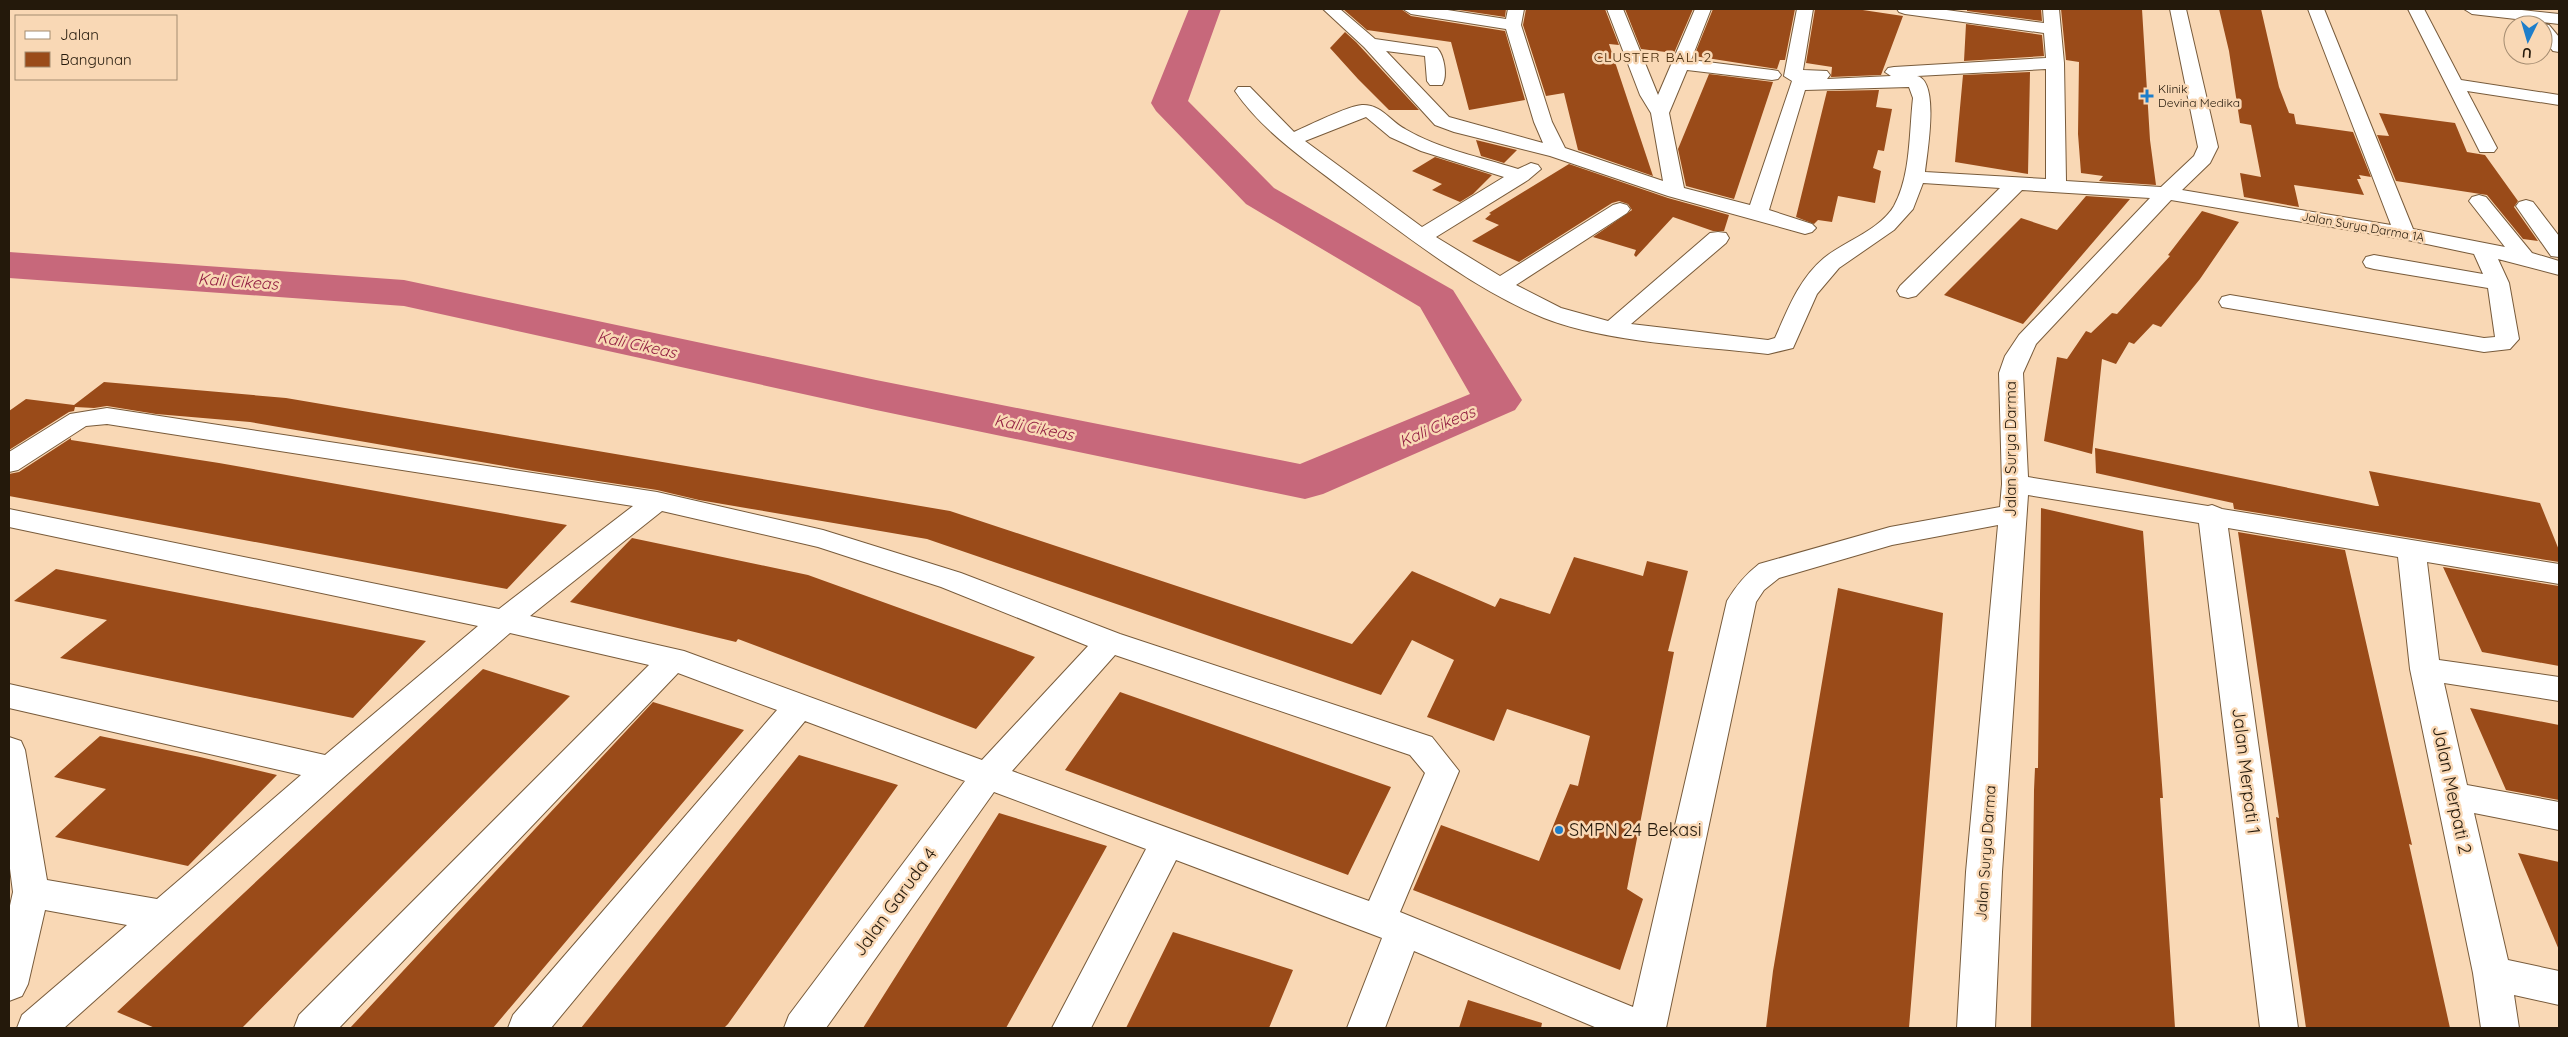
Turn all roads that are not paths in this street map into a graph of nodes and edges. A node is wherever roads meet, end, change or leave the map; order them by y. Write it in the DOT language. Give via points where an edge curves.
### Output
graph roads {
  1 [pos="1331,9"];
  2 [pos="1411,9"];
  3 [pos="1615,9"];
  4 [pos="1703,9"];
  5 [pos="1805,9"];
  6 [pos="1905,9"];
  7 [pos="2051,9"];
  8 [pos="2178,9"];
  9 [pos="2316,9"];
  10 [pos="2416,9"];
  11 [pos="2472,9"];
  12 [pos="2506,15"];
  13 [pos="1514,17"];
  14 [pos="2052,29"];
  15 [pos="1370,43"];
  16 [pos="2055,63"];
  17 [pos="1680,64"];
  18 [pos="1772,76"];
  19 [pos="1436,81"];
  20 [pos="2454,84"];
  21 [pos="1244,91"];
  22 [pos="2559,100"];
  23 [pos="1660,113"];
  24 [pos="1291,140"];
  25 [pos="2487,148"];
  26 [pos="1557,152"];
  27 [pos="1521,176"];
  28 [pos="1915,177"];
  29 [pos="2015,185"];
  30 [pos="2056,187"];
  31 [pos="1675,192"];
  32 [pos="2166,193"];
  33 [pos="2479,201"];
  34 [pos="2526,206"];
  35 [pos="1620,209"];
  36 [pos="1758,213"];
  37 [pos="1805,228"];
  38 [pos="2403,233"];
  39 [pos="1421,237"];
  40 [pos="1718,238"];
  41 [pos="2483,250"];
  42 [pos="2559,251"];
  43 [pos="2524,258"];
  44 [pos="2374,262"];
  45 [pos="2559,268"];
  46 [pos="2498,283"];
  47 [pos="1500,286"];
  48 [pos="1908,291"];
  49 [pos="2230,302"];
  50 [pos="1612,329"];
  51 [pos="9,464"];
  52 [pos="2015,484"];
  53 [pos="657,501"];
  54 [pos="2012,513"];
  55 [pos="2212,514"];
  56 [pos="9,518"];
  57 [pos="2411,550"];
  58 [pos="2559,574"];
  59 [pos="504,621"];
  60 [pos="1110,642"];
  61 [pos="673,659"];
  62 [pos="2425,669"];
  63 [pos="2559,689"];
  64 [pos="9,696"];
  65 [pos="800,704"];
  66 [pos="9,750"];
  67 [pos="331,769"];
  68 [pos="988,775"];
  69 [pos="2453,796"];
  70 [pos="2559,816"];
  71 [pos="1168,841"];
  72 [pos="31,892"];
  73 [pos="164,916"];
  74 [pos="1391,926"];
  75 [pos="2492,973"];
  76 [pos="9,984"];
  77 [pos="2559,988"];
  78 [pos="36,1028"];
  79 [pos="313,1028"];
  80 [pos="527,1028"];
  81 [pos="803,1028"];
  82 [pos="1071,1028"];
  83 [pos="1366,1028"];
  84 [pos="1640,1028"];
  85 [pos="1647,1028"];
  86 [pos="1976,1028"];
  87 [pos="2279,1028"];
  88 [pos="2500,1028"];
  1 -- 15 [label="street"];
  2 -- 13 [label="street"];
  3 -- 23 [label="street" via="1648,95"];
  4 -- 17 [label="street"];
  5 -- 16 [label="street" via="1793,76"];
  6 -- 14 [label="street"];
  7 -- 14 [label="street"];
  8 -- 32 [label="street, Jalan Surya Darma" via="2208,147 2204,158"];
  9 -- 38 [label="street"];
  10 -- 20 [label="street"];
  11 -- 12 [label="street"];
  13 -- 26 [label="street" via="1543,122"];
  14 -- 16 [label="street"];
  15 -- 19 [label="street" via="1431,52"];
  15 -- 26 [label="street" via="1442,121"];
  16 -- 30 [label="street"];
  17 -- 18 [label="street"];
  17 -- 23 [label="street"];
  20 -- 22 [label="street"];
  20 -- 25 [label="street"];
  21 -- 24 [label="street"];
  23 -- 31 [label="street"];
  24 -- 27 [label="street" via="1362,110 1371,112 1397,133 1428,147"];
  24 -- 39 [label="street"];
  26 -- 27 [label="street"];
  26 -- 31 [label="street"];
  27 -- 39 [label="street"];
  28 -- 29 [label="street, Jalan Surya Darma 1A"];
  28 -- 36 [label="street" via="1922,98 1916,82 1798,85"];
  28 -- 50 [label="street" via="1903,209 1887,226 1831,263 1806,292 1785,343 1768,347"];
  29 -- 30 [label="street, Jalan Surya Darma 1A"];
  29 -- 48 [label="street"];
  30 -- 32 [label="street, Jalan Surya Darma 1A"];
  31 -- 36 [label="street"];
  32 -- 38 [label="street, Jalan Surya Darma 1A"];
  32 -- 52 [label="street, Jalan Surya Darma" via="2027,340 2016,356 2011,373"];
  33 -- 43 [label="street"];
  34 -- 42 [label="street"];
  35 -- 47 [label="street"];
  36 -- 37 [label="street"];
  38 -- 41 [label="street, Jalan Surya Darma 1A"];
  39 -- 47 [label="street"];
  40 -- 50 [label="street"];
  41 -- 43 [label="street, Jalan Surya Darma 1A"];
  41 -- 46 [label="street"];
  43 -- 45 [label="street, Jalan Surya Darma 1A"];
  44 -- 46 [label="street"];
  46 -- 49 [label="street" via="2507,339 2502,344 2484,345"];
  47 -- 50 [label="street" via="1553,313"];
  51 -- 53 [label="street" via="79,419 107,416"];
  52 -- 54 [label="street, Jalan Surya Darma"];
  52 -- 55 [label="street"];
  53 -- 59 [label="street"];
  53 -- 60 [label="street" via="823,539 951,580"];
  54 -- 85 [label="street" via="1890,536 1769,571 1754,583 1742,601"];
  54 -- 86 [label="street, Jalan Surya Darma" via="1984,872"];
  55 -- 57 [label="street"];
  55 -- 87 [label="street, Jalan Merpati 1"];
  56 -- 59 [label="street"];
  57 -- 58 [label="street"];
  57 -- 62 [label="street, Jalan Merpati 2"];
  59 -- 61 [label="street"];
  59 -- 67 [label="street"];
  60 -- 68 [label="street, Jalan Garuda 4"];
  60 -- 74 [label="street" via="1421,746 1442,771"];
  61 -- 65 [label="street"];
  61 -- 79 [label="street"];
  62 -- 63 [label="street"];
  62 -- 69 [label="street, Jalan Merpati 2"];
  64 -- 67 [label="street"];
  65 -- 68 [label="street"];
  65 -- 80 [label="street"];
  66 -- 72 [label="street"];
  67 -- 73 [label="street"];
  68 -- 71 [label="street"];
  68 -- 81 [label="street, Jalan Garuda 4"];
  69 -- 70 [label="street"];
  69 -- 75 [label="street, Jalan Merpati 2"];
  71 -- 74 [label="street"];
  71 -- 82 [label="street"];
  72 -- 73 [label="street"];
  72 -- 76 [label="street"];
  73 -- 78 [label="street"];
  74 -- 83 [label="street"];
  74 -- 84 [label="street"];
  75 -- 77 [label="street"];
  75 -- 88 [label="street, Jalan Merpati 2"];
}
